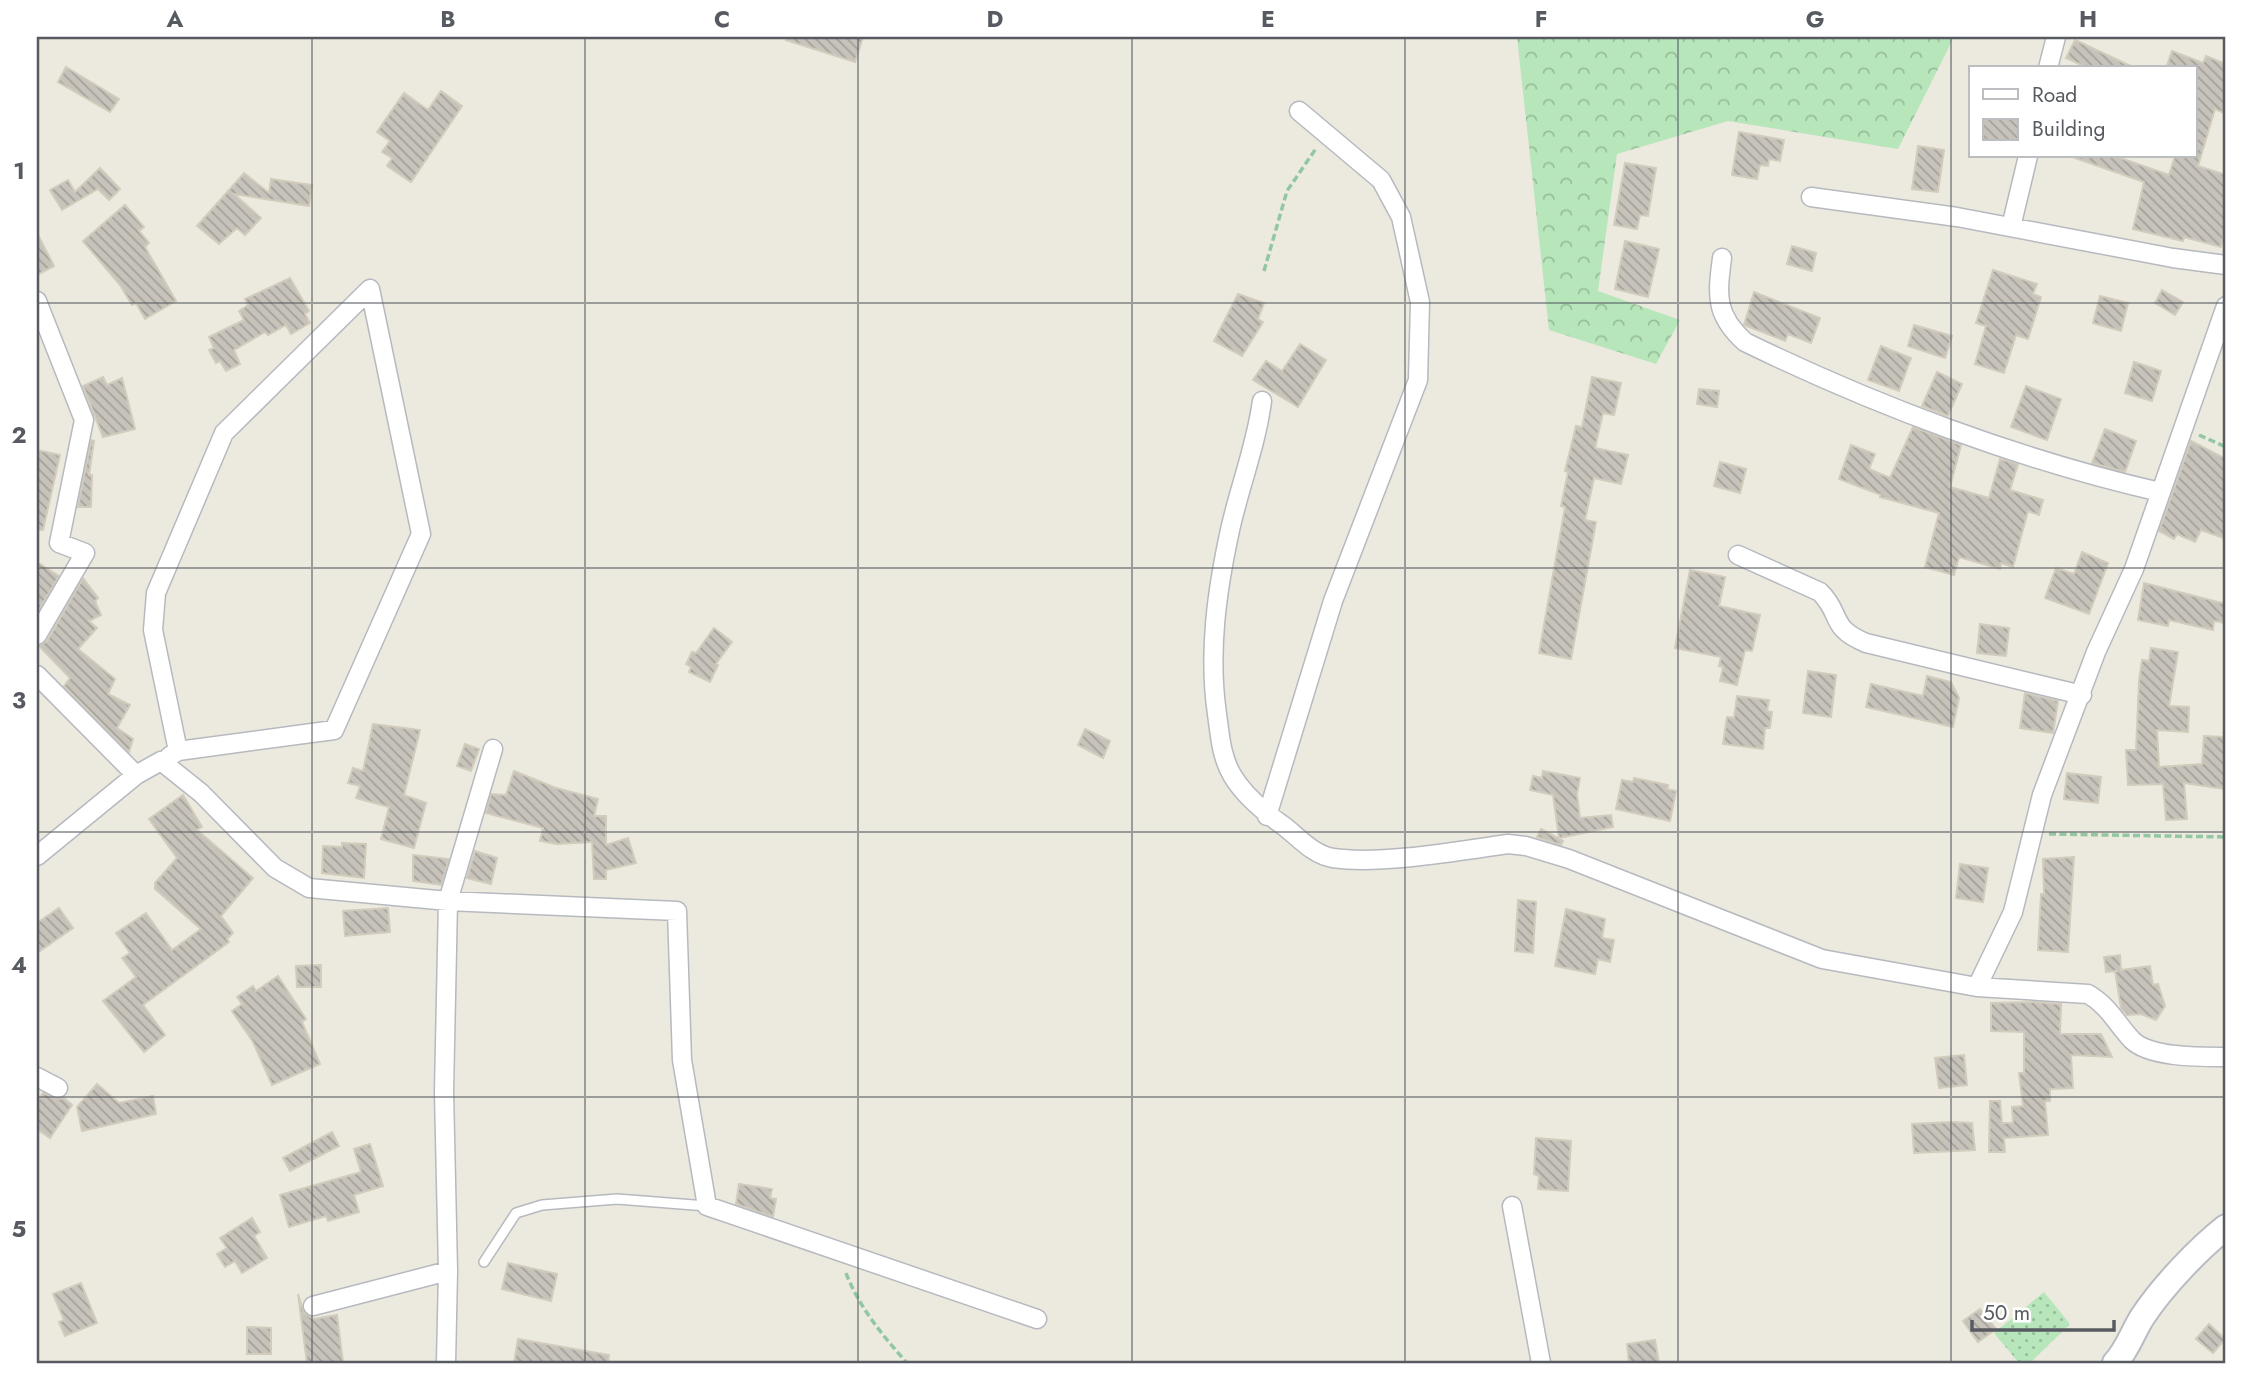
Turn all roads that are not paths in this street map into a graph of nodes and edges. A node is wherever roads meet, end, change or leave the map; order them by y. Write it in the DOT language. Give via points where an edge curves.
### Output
graph roads {
  1 [pos="2056,37"];
  2 [pos="2049,66"];
  3 [pos="1298,111"];
  4 [pos="2028,158"];
  5 [pos="1811,197"];
  6 [pos="2011,227"];
  7 [pos="1723,258"];
  8 [pos="2226,265"];
  9 [pos="37,301"];
  10 [pos="2226,306"];
  11 [pos="1262,401"];
  12 [pos="2160,492"];
  13 [pos="1738,555"];
  14 [pos="37,635"];
  15 [pos="37,676"];
  16 [pos="2081,695"];
  17 [pos="493,749"];
  18 [pos="178,751"];
  19 [pos="161,761"];
  20 [pos="136,775"];
  21 [pos="1267,816"];
  22 [pos="37,856"];
  23 [pos="448,901"];
  24 [pos="1977,987"];
  25 [pos="2226,1057"];
  26 [pos="37,1077"];
  27 [pos="58,1088"];
  28 [pos="707,1206"];
  29 [pos="1512,1206"];
  30 [pos="2226,1227"];
  31 [pos="484,1262"];
  32 [pos="448,1271"];
  33 [pos="313,1306"];
  34 [pos="1037,1319"];
  35 [pos="446,1363"];
  36 [pos="1541,1363"];
  37 [pos="2115,1363"];
  1 -- 2 [label="street"];
  3 -- 21 [label="street" via="1381,180 1401,217 1420,302 1418,380 1333,601"];
  4 -- 6 [label="street"];
  5 -- 6 [label="street"];
  6 -- 8 [label="street"];
  7 -- 12 [label="street" via="1720,312 1727,327 1745,342 1901,409 2091,476"];
  9 -- 14 [label="street" via="84,420 59,543 85,553"];
  10 -- 12 [label="street"];
  11 -- 21 [label="street" via="1256,444 1219,587 1212,682 1223,755 1233,777"];
  12 -- 16 [label="street" via="2134,569"];
  13 -- 16 [label="street" via="1820,592 1838,627 1848,636"];
  15 -- 20 [label="street"];
  16 -- 24 [label="street" via="2042,795 2013,912"];
  17 -- 23 [label="street"];
  18 -- 18 [label="street" via="153,630 156,593 224,433 370,289 421,534 334,730"];
  18 -- 19 [label="street"];
  19 -- 20 [label="street"];
  19 -- 23 [label="street" via="201,793 275,868 309,888"];
  20 -- 22 [label="street"];
  21 -- 24 [label="street" via="1330,858 1526,846 1822,959"];
  23 -- 28 [label="street" via="677,911 682,1060"];
  23 -- 32 [label="street" via="444,1092"];
  24 -- 25 [label="street" via="2088,994 2104,1003 2134,1041 2150,1052"];
  26 -- 27 [label="street"];
  28 -- 31 [label="lane" via="617,1199 542,1205 516,1213"];
  28 -- 34 [label="street"];
  29 -- 36 [label="street"];
  30 -- 37 [label="street" via="2143,1315"];
  32 -- 33 [label="street"];
  32 -- 35 [label="street"];
}
